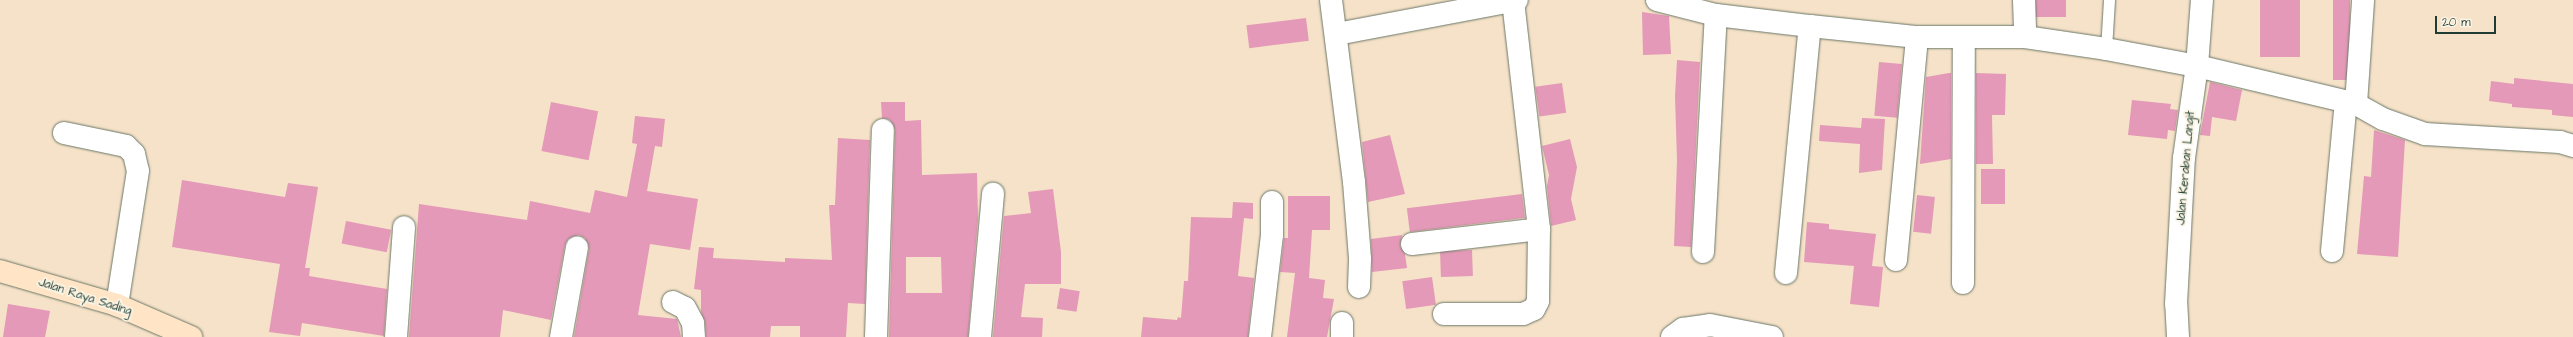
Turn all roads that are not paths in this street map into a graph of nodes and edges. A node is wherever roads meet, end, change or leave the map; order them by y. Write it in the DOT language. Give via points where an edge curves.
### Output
graph roads {
  1 [pos="1331,0"];
  2 [pos="2024,0"];
  3 [pos="2109,0"];
  4 [pos="2202,0"];
  5 [pos="2363,0"];
  6 [pos="1515,1"];
  7 [pos="1664,1"];
  8 [pos="1716,15"];
  9 [pos="1810,26"];
  10 [pos="1336,34"];
  11 [pos="1917,37"];
  12 [pos="2025,37"];
  13 [pos="1964,38"];
  14 [pos="2106,48"];
  15 [pos="2197,66"];
  16 [pos="2351,103"];
  17 [pos="883,130"];
  18 [pos="64,133"];
  19 [pos="2573,146"];
  20 [pos="993,194"];
  21 [pos="1272,202"];
  22 [pos="404,228"];
  23 [pos="1539,229"];
  24 [pos="1412,244"];
  25 [pos="577,247"];
  26 [pos="2332,251"];
  27 [pos="1703,252"];
  28 [pos="1896,260"];
  29 [pos="0,271"];
  30 [pos="1786,273"];
  31 [pos="1963,283"];
  32 [pos="1359,287"];
  33 [pos="673,302"];
  34 [pos="118,305"];
  35 [pos="1444,314"];
  36 [pos="191,337"];
  37 [pos="396,337"];
  38 [pos="561,337"];
  39 [pos="694,337"];
  40 [pos="876,337"];
  41 [pos="980,337"];
  42 [pos="1260,337"];
  43 [pos="1672,337"];
  44 [pos="1772,337"];
  45 [pos="2178,337"];
  1 -- 10 [label="street"];
  2 -- 12 [label="street"];
  3 -- 14 [label="lane"];
  4 -- 15 [label="street, Jalan Keraban Langit"];
  5 -- 16 [label="street"];
  6 -- 10 [label="street"];
  6 -- 23 [label="street"];
  7 -- 8 [label="street"];
  8 -- 9 [label="street"];
  8 -- 27 [label="street"];
  9 -- 11 [label="street"];
  9 -- 30 [label="street"];
  10 -- 32 [label="street" via="1357,218"];
  11 -- 13 [label="street"];
  11 -- 28 [label="street"];
  12 -- 13 [label="street"];
  12 -- 14 [label="street"];
  13 -- 31 [label="street"];
  14 -- 15 [label="street"];
  15 -- 16 [label="street"];
  15 -- 45 [label="street, Jalan Keraban Langit" via="2184,158 2176,304"];
  16 -- 19 [label="street" via="2383,119 2425,134 2560,142"];
  16 -- 26 [label="street"];
  17 -- 40 [label="street"];
  18 -- 34 [label="street" via="126,146 134,154 138,171"];
  20 -- 41 [label="street"];
  21 -- 42 [label="street" via="1272,235"];
  22 -- 37 [label="street"];
  23 -- 24 [label="street"];
  23 -- 35 [label="street" via="1539,284 1534,308 1523,314"];
  25 -- 38 [label="street"];
  29 -- 34 [label="street, Jalan Raya Sading"];
  33 -- 39 [label="street" via="684,308 693,323"];
  34 -- 36 [label="street, Jalan Raya Sading"];
  43 -- 44 [label="street" via="1683,329 1710,325"];
}
